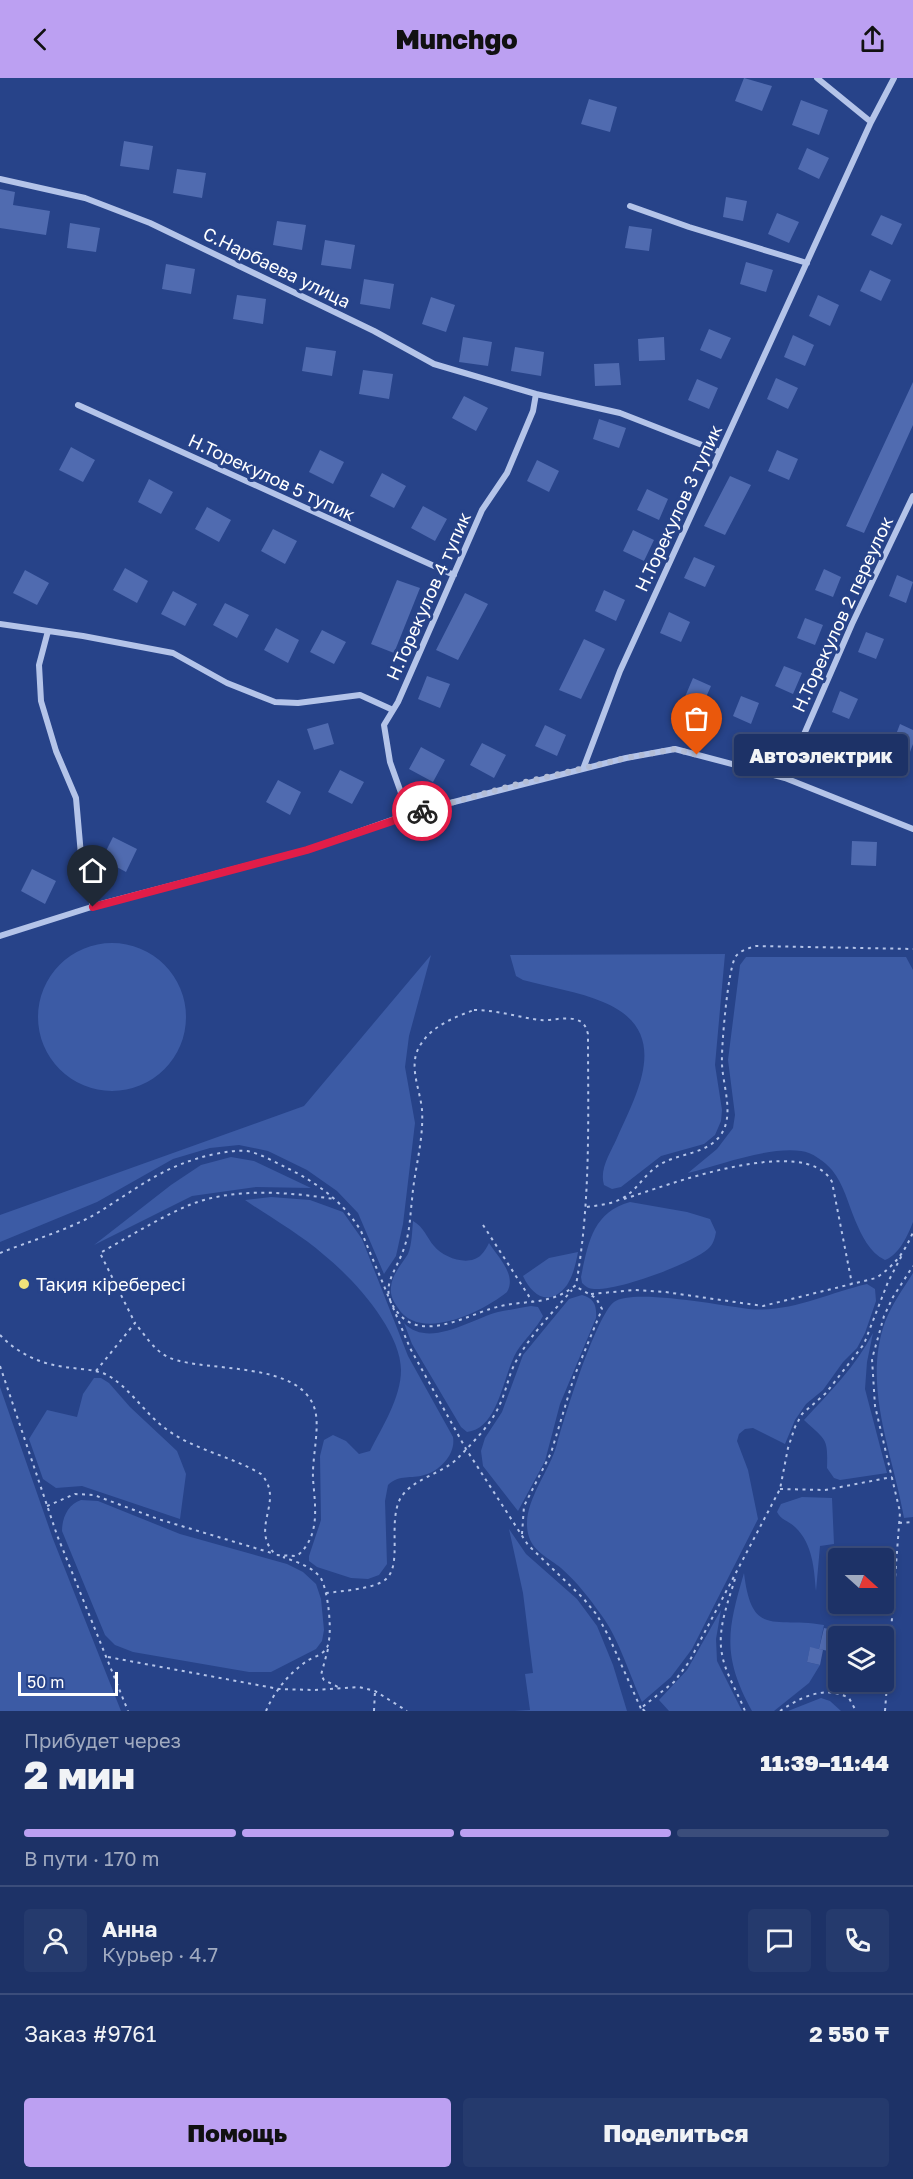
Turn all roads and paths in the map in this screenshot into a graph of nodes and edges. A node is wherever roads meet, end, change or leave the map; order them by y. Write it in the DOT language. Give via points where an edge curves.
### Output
graph roads {
  1 [pos="817,78"];
  2 [pos="894,78"];
  3 [pos="871,122"];
  4 [pos="0,179"];
  5 [pos="630,206"];
  6 [pos="807,263"];
  7 [pos="536,394"];
  8 [pos="78,405"];
  9 [pos="720,452"];
  10 [pos="913,496"];
  11 [pos="454,575"];
  12 [pos="0,624"];
  13 [pos="48,631"];
  14 [pos="393,710"];
  15 [pos="583,769"];
  16 [pos="785,778"];
  17 [pos="409,814"];
  18 [pos="913,829"];
  19 [pos="93,907"];
  20 [pos="0,936"];
  21 [pos="913,949"];
  22 [pos="336,1199"];
  23 [pos="619,1201"];
  24 [pos="587,1207"];
  25 [pos="483,1225"];
  26 [pos="913,1232"];
  27 [pos="0,1253"];
  28 [pos="902,1255"];
  29 [pos="913,1266"];
  30 [pos="576,1285"];
  31 [pos="852,1285"];
  32 [pos="591,1294"];
  33 [pos="388,1299"];
  34 [pos="532,1302"];
  35 [pos="135,1323"];
  36 [pos="0,1335"];
  37 [pos="0,1366"];
  38 [pos="96,1371"];
  39 [pos="466,1449"];
  40 [pos="892,1477"];
  41 [pos="780,1489"];
  42 [pos="47,1506"];
  43 [pos="913,1522"];
  44 [pos="899,1523"];
  45 [pos="523,1537"];
  46 [pos="276,1555"];
  47 [pos="736,1574"];
  48 [pos="326,1593"];
  49 [pos="328,1646"];
  50 [pos="108,1657"];
  51 [pos="340,1688"];
  52 [pos="279,1689"];
  53 [pos="375,1690"];
  54 [pos="642,1710"];
  55 [pos="128,1711"];
  56 [pos="266,1711"];
  57 [pos="374,1711"];
  58 [pos="407,1711"];
  59 [pos="745,1711"];
  60 [pos="780,1711"];
  61 [pos="856,1711"];
  62 [pos="885,1711"];
  1 -- 3 [label="street"];
  2 -- 3 [label="street, Н.Торекулов 3 тупик"];
  3 -- 6 [label="street, Н.Торекулов 3 тупик"];
  4 -- 7 [label="street, С.Нарбаева улица" via="85,198 150,223 434,364"];
  5 -- 6 [label="street"];
  6 -- 9 [label="street, Н.Торекулов 3 тупик"];
  7 -- 9 [label="street, С.Нарбаева улица" via="620,413"];
  7 -- 11 [label="street, Н.Торекулов 4 тупик" via="533,411 507,473 482,510"];
  8 -- 11 [label="street, Н.Торекулов 5 тупик"];
  9 -- 15 [label="street, Н.Торекулов 3 тупик" via="620,671"];
  10 -- 16 [label="street, Н.Торекулов 2 переулок"];
  11 -- 14 [label="street, Н.Торекулов 4 тупик"];
  12 -- 13 [label="street"];
  13 -- 14 [label="street" via="173,653 227,683 275,702 360,695"];
  13 -- 19 [label="street" via="39,665 41,701 76,798 81,855"];
  14 -- 17 [label="street, Н.Торекулов 4 тупик" via="384,725 388,752"];
  15 -- 16 [label="street" via="675,749"];
  15 -- 17 [label="street"];
  16 -- 18 [label="street"];
  17 -- 19 [label="street" via="307,850"];
  19 -- 20 [label="street"];
  21 -- 23 [label="path" via="756,946 742,951 731,965 722,1060 728,1107 721,1135 699,1151 661,1163"];
  22 -- 27 [label="path" via="299,1174 258,1154 232,1151 193,1159 159,1172 93,1215"];
  22 -- 33 [label="path" via="361,1231"];
  22 -- 35 [label="path" via="267,1191 223,1197 188,1206 100,1253"];
  23 -- 24 [label="path"];
  23 -- 31 [label="path" via="756,1162 812,1165 832,1182"];
  24 -- 30 [label="path"];
  24 -- 33 [label="path" via="586,1026 580,1020 541,1020 489,1010 474,1010 452,1018 421,1043 416,1057 414,1072 422,1129 410,1228 389,1282"];
  25 -- 34 [label="path"];
  26 -- 28 [label="path"];
  28 -- 31 [label="path" via="876,1278"];
  28 -- 41 [label="path" via="864,1344 795,1427"];
  29 -- 40 [label="path" via="884,1316 872,1359 876,1414"];
  30 -- 32 [label="path"];
  30 -- 34 [label="path" via="550,1300"];
  30 -- 39 [label="path" via="517,1358 496,1413"];
  31 -- 32 [label="path" via="764,1306 665,1292"];
  32 -- 45 [label="path" via="601,1303 600,1318 574,1377 551,1453 524,1506"];
  33 -- 34 [label="path" via="401,1317 424,1327"];
  33 -- 39 [label="path" via="410,1348"];
  35 -- 38 [label="path"];
  35 -- 46 [label="path" via="169,1358 282,1379 312,1400 316,1413 313,1531 297,1556"];
  36 -- 38 [label="path" via="9,1345 45,1363"];
  37 -- 42 [label="path"];
  38 -- 46 [label="path" via="117,1382 167,1430 261,1474 269,1482 264,1528 269,1548"];
  39 -- 45 [label="path"];
  39 -- 48 [label="path" via="447,1467 409,1487 400,1499 395,1511 394,1561 385,1581"];
  40 -- 41 [label="path" via="825,1490"];
  40 -- 44 [label="path"];
  41 -- 47 [label="path"];
  42 -- 46 [label="path" via="75,1494 94,1495"];
  42 -- 50 [label="path"];
  43 -- 44 [label="path"];
  44 -- 62 [label="path"];
  45 -- 54 [label="path" via="597,1615"];
  46 -- 48 [label="path" via="314,1571 324,1583"];
  47 -- 54 [label="path" via="689,1662 668,1688"];
  47 -- 59 [label="path" via="726,1609 721,1653"];
  48 -- 49 [label="path"];
  49 -- 51 [label="path" via="321,1675"];
  49 -- 52 [label="path" via="292,1673"];
  50 -- 52 [label="path"];
  50 -- 55 [label="path"];
  51 -- 52 [label="path"];
  51 -- 53 [label="path"];
  52 -- 56 [label="path"];
  53 -- 57 [label="path"];
  53 -- 58 [label="path"];
  60 -- 61 [label="path" via="817,1693 831,1692 849,1698"];
}
